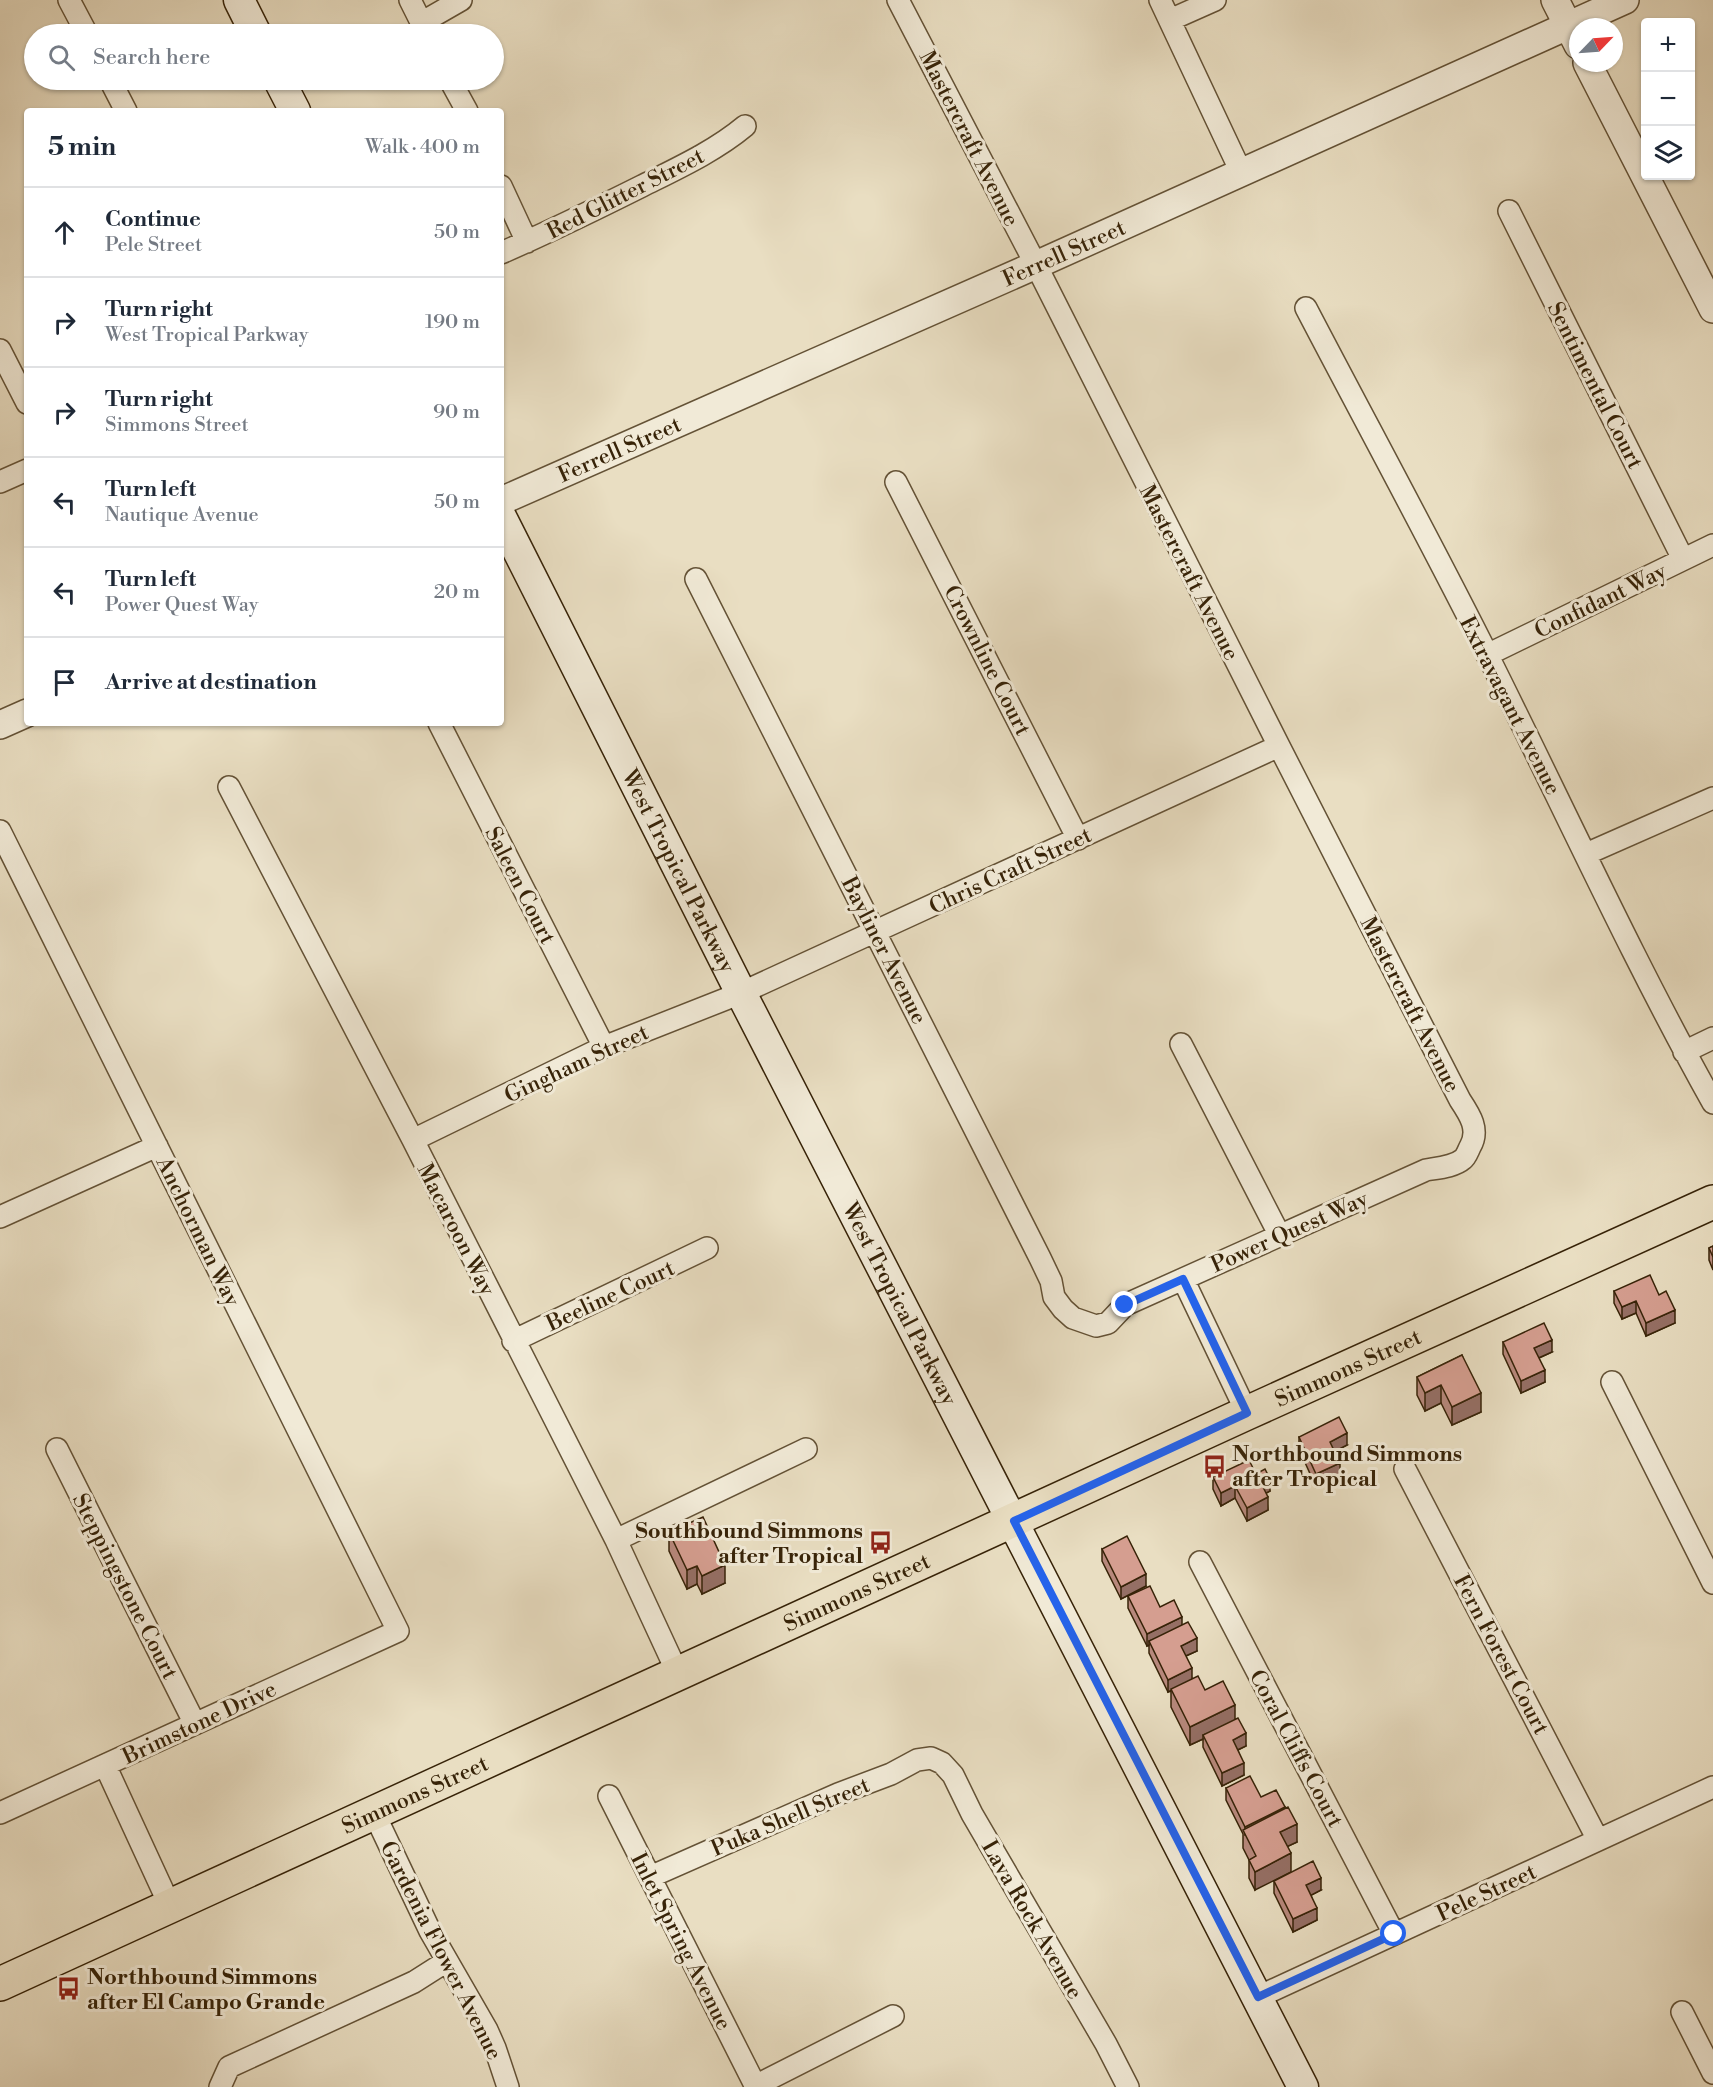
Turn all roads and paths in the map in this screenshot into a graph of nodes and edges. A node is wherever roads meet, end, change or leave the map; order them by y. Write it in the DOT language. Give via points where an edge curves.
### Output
graph roads {
  1 [pos="69,0"];
  2 [pos="239,0"];
  3 [pos="410,0"];
  4 [pos="461,0"];
  5 [pos="898,0"];
  6 [pos="1160,0"];
  7 [pos="1215,0"];
  8 [pos="1555,0"];
  9 [pos="1625,0"];
  10 [pos="1598,18"];
  11 [pos="1170,20"];
  12 [pos="82,24"];
  13 [pos="251,24"];
  14 [pos="422,24"];
  15 [pos="430,24"];
  16 [pos="1569,27"];
  17 [pos="1569,37"];
  18 [pos="1592,72"];
  19 [pos="115,90"];
  20 [pos="284,90"];
  21 [pos="455,90"];
  22 [pos="124,108"];
  23 [pos="293,108"];
  24 [pos="465,108"];
  25 [pos="745,126"];
  26 [pos="1241,172"];
  27 [pos="504,192"];
  28 [pos="1509,211"];
  29 [pos="527,242"];
  30 [pos="504,252"];
  31 [pos="1036,265"];
  32 [pos="1306,308"];
  33 [pos="1713,309"];
  34 [pos="0,351"];
  35 [pos="24,397"];
  36 [pos="24,471"];
  37 [pos="896,482"];
  38 [pos="0,483"];
  39 [pos="504,500"];
  40 [pos="504,523"];
  41 [pos="1713,545"];
  42 [pos="1683,559"];
  43 [pos="696,579"];
  44 [pos="1487,655"];
  45 [pos="24,714"];
  46 [pos="0,725"];
  47 [pos="441,726"];
  48 [pos="1279,746"];
  49 [pos="229,787"];
  50 [pos="1713,798"];
  51 [pos="0,831"];
  52 [pos="1078,839"];
  53 [pos="1586,854"];
  54 [pos="876,932"];
  55 [pos="741,993"];
  56 [pos="1713,1038"];
  57 [pos="1181,1044"];
  58 [pos="604,1047"];
  59 [pos="1684,1052"];
  60 [pos="1713,1103"];
  61 [pos="413,1140"];
  62 [pos="1472,1144"];
  63 [pos="157,1146"];
  64 [pos="1713,1202"];
  65 [pos="0,1217"];
  66 [pos="1280,1236"];
  67 [pos="707,1248"];
  68 [pos="1183,1279"];
  69 [pos="1073,1318"];
  70 [pos="513,1341"];
  71 [pos="1611,1382"];
  72 [pos="1247,1413"];
  73 [pos="57,1449"];
  74 [pos="806,1449"];
  75 [pos="1405,1469"];
  76 [pos="1014,1521"];
  77 [pos="616,1540"];
  78 [pos="1200,1562"];
  79 [pos="1713,1583"];
  80 [pos="398,1631"];
  81 [pos="678,1674"];
  82 [pos="195,1724"];
  83 [pos="931,1758"];
  84 [pos="105,1765"];
  85 [pos="1713,1787"];
  86 [pos="609,1796"];
  87 [pos="0,1813"];
  88 [pos="374,1813"];
  89 [pos="1599,1840"];
  90 [pos="650,1877"];
  91 [pos="170,1906"];
  92 [pos="1394,1934"];
  93 [pos="447,1961"];
  94 [pos="0,1984"];
  95 [pos="1258,1997"];
  96 [pos="1682,2012"];
  97 [pos="893,2016"];
  98 [pos="1713,2073"];
  99 [pos="221,2083"];
  100 [pos="508,2087"];
  101 [pos="755,2087"];
  102 [pos="1128,2087"];
  103 [pos="1303,2087"];
  1 -- 12 [label="street"];
  2 -- 13 [label="main road"];
  3 -- 14 [label="street"];
  4 -- 15 [label="street"];
  5 -- 31 [label="street, Mastercraft Avenue"];
  6 -- 11 [label="street"];
  7 -- 11 [label="street"];
  8 -- 16 [label="street"];
  9 -- 10 [label="street, Ferrell Street"];
  11 -- 26 [label="street"];
  17 -- 26 [label="street, Ferrell Street"];
  18 -- 33 [label="street"];
  19 -- 22 [label="street"];
  20 -- 23 [label="main road"];
  21 -- 24 [label="street"];
  25 -- 29 [label="street, Red Glitter Street" via="691,162"];
  26 -- 31 [label="street, Ferrell Street"];
  27 -- 29 [label="street"];
  28 -- 42 [label="street, Sentimental Court"];
  29 -- 30 [label="street, Red Glitter Street"];
  31 -- 39 [label="street, Ferrell Street"];
  31 -- 48 [label="street, Mastercraft Avenue"];
  32 -- 44 [label="street, Extravagant Avenue"];
  34 -- 35 [label="street"];
  36 -- 38 [label="street"];
  37 -- 52 [label="street, Crownline Court"];
  40 -- 55 [label="main road, West Tropical Parkway"];
  41 -- 42 [label="street, Confidant Way"];
  42 -- 44 [label="street, Confidant Way"];
  43 -- 54 [label="street, Bayliner Avenue"];
  44 -- 53 [label="street, Extravagant Avenue"];
  45 -- 46 [label="street"];
  47 -- 58 [label="street, Saleen Court"];
  48 -- 52 [label="street, Chris Craft Street"];
  48 -- 62 [label="street, Mastercraft Avenue" via="1471,1116 1475,1132"];
  49 -- 61 [label="street, Macaroon Way"];
  50 -- 53 [label="street"];
  51 -- 63 [label="street, Anchorman Way"];
  52 -- 54 [label="street, Chris Craft Street"];
  53 -- 59 [label="street, Extravagant Avenue"];
  54 -- 55 [label="street, Chris Craft Street"];
  54 -- 69 [label="street, Bayliner Avenue" via="1040,1258 1054,1297"];
  55 -- 58 [label="street, Gingham Street"];
  55 -- 76 [label="main road, West Tropical Parkway"];
  56 -- 59 [label="street"];
  57 -- 66 [label="street"];
  58 -- 61 [label="street, Gingham Street"];
  59 -- 60 [label="street, Extravagant Avenue"];
  61 -- 70 [label="street, Macaroon Way"];
  62 -- 66 [label="street, Power Quest Way" via="1463,1159 1454,1164 1426,1170"];
  63 -- 65 [label="street"];
  63 -- 80 [label="street, Anchorman Way"];
  64 -- 72 [label="main road, Simmons Street"];
  66 -- 68 [label="street, Power Quest Way"];
  67 -- 70 [label="street, Beeline Court"];
  68 -- 69 [label="street, Power Quest Way" via="1125,1305 1108,1323 1096,1326"];
  68 -- 72 [label="street"];
  70 -- 77 [label="street, Macaroon Way"];
  71 -- 79 [label="street"];
  72 -- 76 [label="main road, Simmons Street"];
  73 -- 82 [label="street, Steppingstone Court"];
  74 -- 77 [label="street"];
  75 -- 89 [label="street, Fern Forest Court"];
  76 -- 81 [label="main road, Simmons Street"];
  76 -- 95 [label="main road, West Tropical Parkway"];
  77 -- 81 [label="street, Macaroon Way"];
  78 -- 92 [label="street, Coral Cliffs Court"];
  80 -- 82 [label="street, Brimstone Drive"];
  81 -- 88 [label="main road, Simmons Street"];
  82 -- 84 [label="street, Brimstone Drive"];
  83 -- 90 [label="street, Puka Shell Street" via="916,1760"];
  83 -- 102 [label="street, Lava Rock Avenue" via="954,1775 972,1814"];
  84 -- 87 [label="street, Brimstone Drive"];
  84 -- 91 [label="street"];
  85 -- 89 [label="street, Pele Street"];
  86 -- 90 [label="street, Inlet Spring Avenue"];
  88 -- 91 [label="main road, Simmons Street"];
  88 -- 93 [label="street, Gardenia Flower Avenue"];
  89 -- 92 [label="street, Pele Street"];
  90 -- 101 [label="street, Inlet Spring Avenue"];
  91 -- 94 [label="main road, Simmons Street"];
  92 -- 95 [label="street, Pele Street"];
  93 -- 99 [label="street" via="414,1982 228,2067"];
  93 -- 100 [label="street, Gardenia Flower Avenue" via="487,2030"];
  95 -- 103 [label="main road, West Tropical Parkway"];
  96 -- 98 [label="street"];
  97 -- 101 [label="street"];
}
